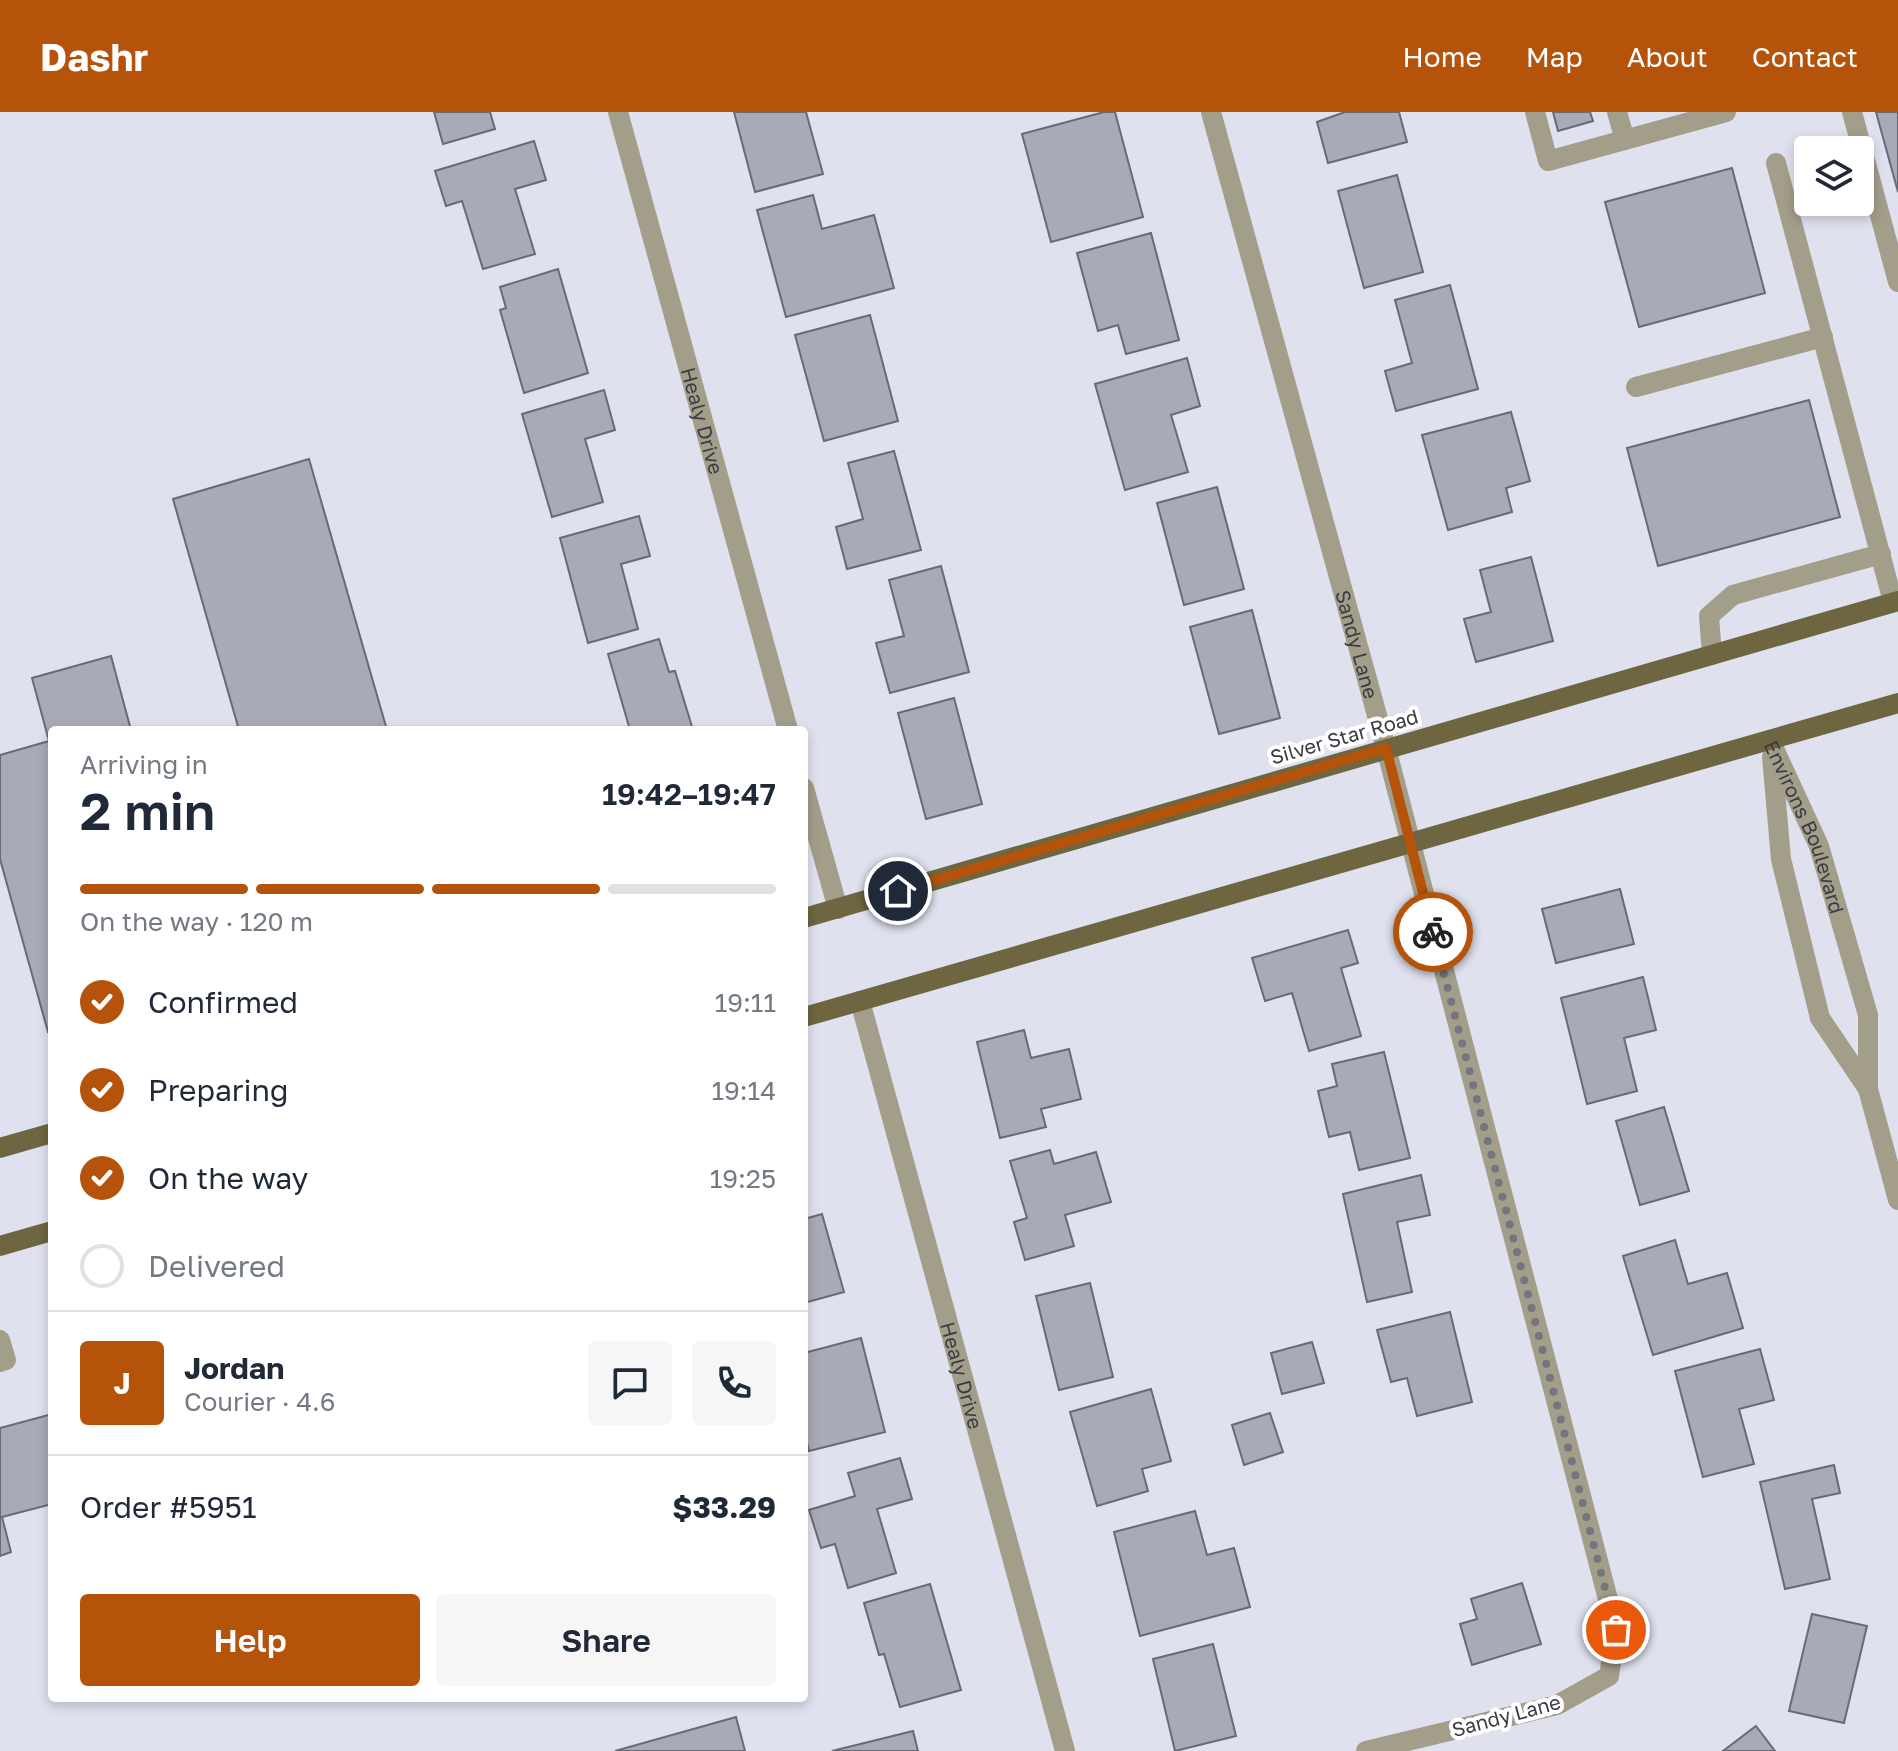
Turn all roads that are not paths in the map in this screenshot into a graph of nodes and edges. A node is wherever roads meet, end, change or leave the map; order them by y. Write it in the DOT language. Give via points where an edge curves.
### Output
graph roads {
  1 [pos="618,112"];
  2 [pos="1211,112"];
  3 [pos="1535,112"];
  4 [pos="1617,112"];
  5 [pos="1726,112"];
  6 [pos="1852,112"];
  7 [pos="1697,116"];
  8 [pos="1625,140"];
  9 [pos="1776,163"];
  10 [pos="1898,282"];
  11 [pos="1823,337"];
  12 [pos="1636,387"];
  13 [pos="1881,554"];
  14 [pos="1896,602"];
  15 [pos="1712,655"];
  16 [pos="1898,703"];
  17 [pos="787,726"];
  18 [pos="1770,740"];
  19 [pos="1386,748"];
  20 [pos="808,802"];
  21 [pos="1410,843"];
  22 [pos="838,909"];
  23 [pos="808,917"];
  24 [pos="860,1001"];
  25 [pos="808,1016"];
  26 [pos="1868,1089"];
  27 [pos="48,1134"];
  28 [pos="0,1148"];
  29 [pos="1896,1187"];
  30 [pos="48,1232"];
  31 [pos="0,1246"];
  32 [pos="0,1340"];
  33 [pos="0,1362"];
  34 [pos="1065,1751"];
  35 [pos="1366,1751"];
  1 -- 17 [label="street, Healy Drive"];
  2 -- 19 [label="street, Sandy Lane"];
  3 -- 8 [label="street" via="1548,161"];
  4 -- 8 [label="street"];
  5 -- 7 [label="street"];
  6 -- 10 [label="street"];
  7 -- 8 [label="street"];
  9 -- 11 [label="street"];
  11 -- 12 [label="street"];
  11 -- 13 [label="street"];
  13 -- 14 [label="street"];
  13 -- 15 [label="street" via="1733,595 1709,616"];
  14 -- 15 [label="main road, Silver Star Road"];
  15 -- 19 [label="main road, Silver Star Road"];
  16 -- 18 [label="main road"];
  18 -- 21 [label="main road"];
  18 -- 26 [label="street, Environs Boulevard" via="1819,846 1868,1015"];
  18 -- 26 [label="street, Environs Boulevard" via="1781,859 1820,1018"];
  19 -- 21 [label="street, Sandy Lane"];
  19 -- 22 [label="main road, Silver Star Road"];
  20 -- 22 [label="street"];
  21 -- 24 [label="main road"];
  21 -- 35 [label="street, Sandy Lane" via="1616,1630 1609,1676 1557,1705"];
  22 -- 23 [label="main road, Silver Star Road"];
  24 -- 25 [label="main road"];
  24 -- 34 [label="street, Healy Drive"];
  26 -- 29 [label="street, Environs Boulevard"];
  27 -- 28 [label="main road"];
  30 -- 31 [label="main road"];
  32 -- 33 [label="street" via="6,1360"];
}
